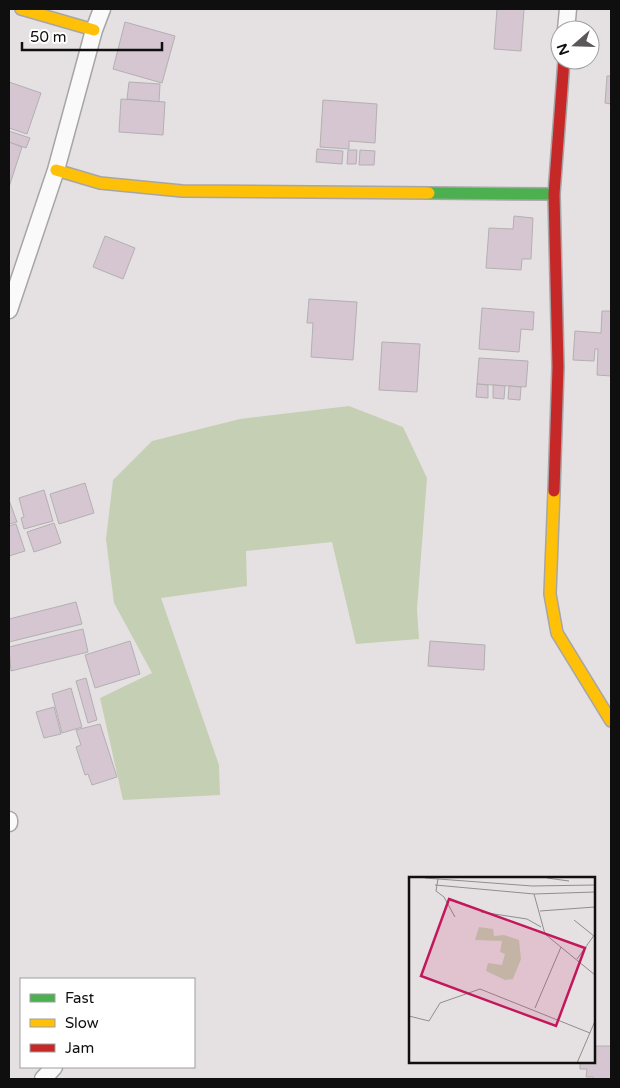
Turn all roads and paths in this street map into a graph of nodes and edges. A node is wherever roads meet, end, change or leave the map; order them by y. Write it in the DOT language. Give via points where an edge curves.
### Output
graph roads {
  1 [pos="21,9"];
  2 [pos="102,9"];
  3 [pos="94,30"];
  4 [pos="563,70"];
  5 [pos="56,170"];
  6 [pos="554,194"];
  7 [pos="9,310"];
  8 [pos="611,721"];
  9 [pos="53,1068"];
  10 [pos="43,1079"];
  1 -- 3 [label="street"];
  2 -- 3 [label="street"];
  3 -- 5 [label="street"];
  4 -- 6 [label="street"];
  5 -- 6 [label="street" via="100,183 182,191"];
  5 -- 7 [label="street"];
  6 -- 8 [label="street" via="558,367 550,594 558,633"];
  9 -- 10 [label="street"];
}
